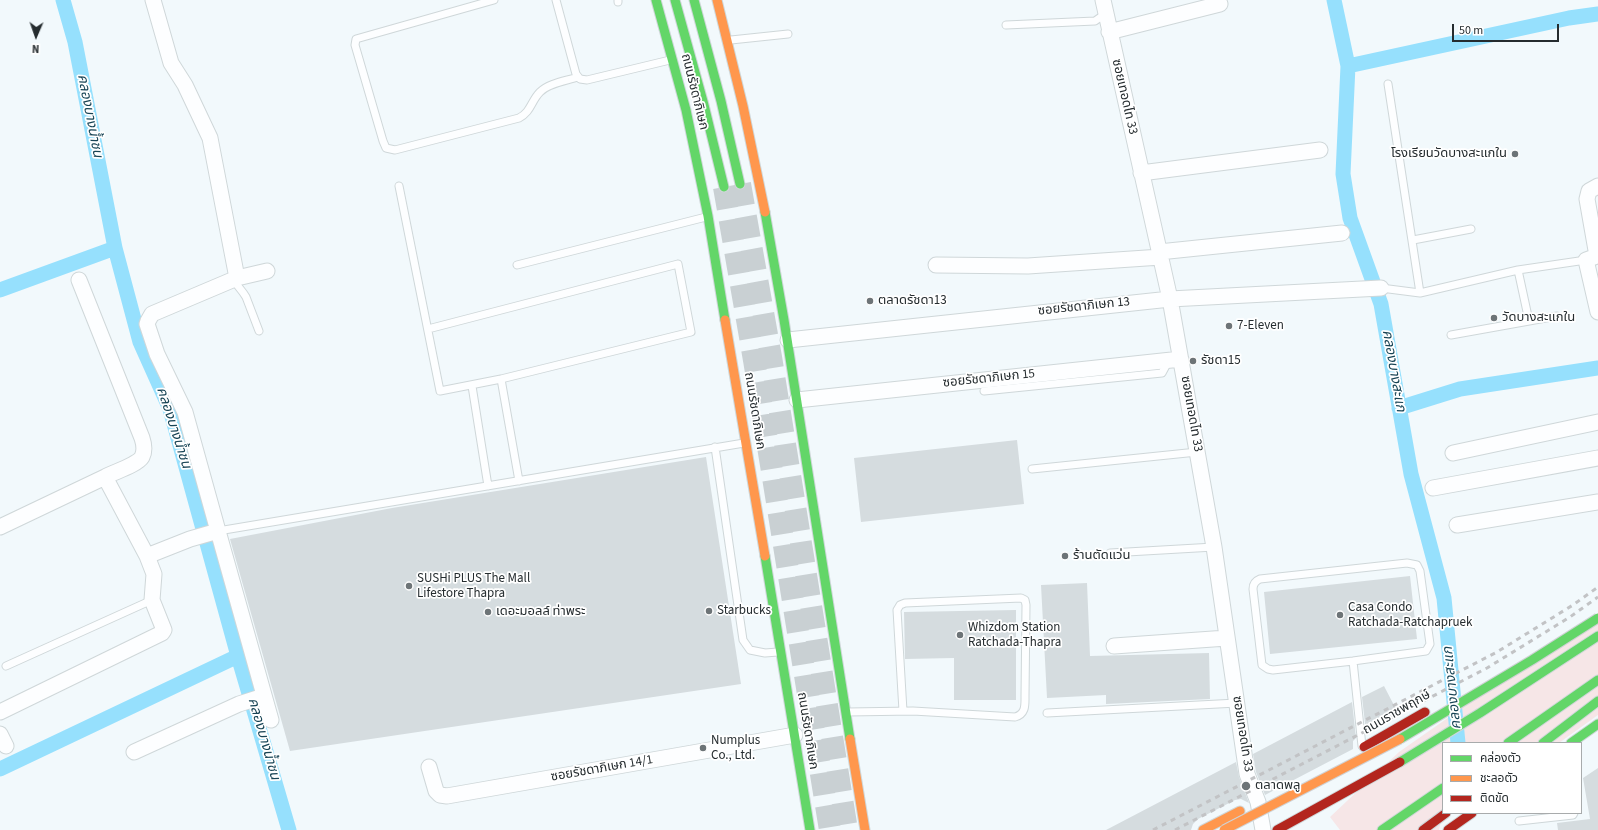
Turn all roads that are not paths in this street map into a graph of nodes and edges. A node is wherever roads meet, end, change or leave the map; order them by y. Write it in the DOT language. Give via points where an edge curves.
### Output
graph roads {
  1 [pos="153,0"];
  2 [pos="494,0"];
  3 [pos="556,0"];
  4 [pos="656,0"];
  5 [pos="675,0"];
  6 [pos="694,0"];
  7 [pos="717,0"];
  8 [pos="1220,4"];
  9 [pos="1104,7"];
  10 [pos="1006,25"];
  11 [pos="1109,32"];
  12 [pos="788,34"];
  13 [pos="728,41"];
  14 [pos="673,60"];
  15 [pos="578,78"];
  16 [pos="1388,84"];
  17 [pos="1320,150"];
  18 [pos="1141,173"];
  19 [pos="740,184"];
  20 [pos="399,186"];
  21 [pos="1598,186"];
  22 [pos="724,187"];
  23 [pos="708,216"];
  24 [pos="1471,229"];
  25 [pos="1342,233"];
  26 [pos="1413,240"];
  27 [pos="1160,254"];
  28 [pos="1594,257"];
  29 [pos="517,265"];
  30 [pos="936,265"];
  31 [pos="1518,270"];
  32 [pos="267,271"];
  33 [pos="235,279"];
  34 [pos="79,280"];
  35 [pos="1381,288"];
  36 [pos="1420,293"];
  37 [pos="1170,298"];
  38 [pos="1597,303"];
  39 [pos="1557,316"];
  40 [pos="1529,321"];
  41 [pos="428,329"];
  42 [pos="260,330"];
  43 [pos="1451,335"];
  44 [pos="788,340"];
  45 [pos="1175,359"];
  46 [pos="501,379"];
  47 [pos="472,386"];
  48 [pos="984,391"];
  49 [pos="797,400"];
  50 [pos="1598,422"];
  51 [pos="746,443"];
  52 [pos="715,447"];
  53 [pos="1197,452"];
  54 [pos="1453,453"];
  55 [pos="1598,458"];
  56 [pos="1032,469"];
  57 [pos="106,477"];
  58 [pos="519,481"];
  59 [pos="488,486"];
  60 [pos="1433,488"];
  61 [pos="1598,502"];
  62 [pos="1457,525"];
  63 [pos="0,527"];
  64 [pos="214,532"];
  65 [pos="1214,547"];
  66 [pos="1110,553"];
  67 [pos="147,556"];
  68 [pos="152,600"];
  69 [pos="1598,618"];
  70 [pos="1568,626"];
  71 [pos="1598,636"];
  72 [pos="1227,638"];
  73 [pos="1114,646"];
  74 [pos="781,652"];
  75 [pos="1353,661"];
  76 [pos="6,666"];
  77 [pos="1598,680"];
  78 [pos="1463,690"];
  79 [pos="258,698"];
  80 [pos="1598,701"];
  81 [pos="1237,703"];
  82 [pos="1433,707"];
  83 [pos="903,711"];
  84 [pos="0,712"];
  85 [pos="846,712"];
  86 [pos="1046,713"];
  87 [pos="271,720"];
  88 [pos="1598,724"];
  89 [pos="795,735"];
  90 [pos="1509,742"];
  91 [pos="1544,742"];
  92 [pos="1572,742"];
  93 [pos="1358,750"];
  94 [pos="134,752"];
  95 [pos="429,767"];
  96 [pos="1442,789"];
  97 [pos="1255,803"];
  98 [pos="1445,814"];
  99 [pos="1471,814"];
  100 [pos="1574,814"];
  101 [pos="1546,816"];
  102 [pos="1519,821"];
  103 [pos="810,830"];
  104 [pos="865,830"];
  105 [pos="1203,830"];
  106 [pos="1224,830"];
  107 [pos="1263,830"];
  108 [pos="1278,830"];
  109 [pos="1382,830"];
  110 [pos="1422,830"];
  111 [pos="1448,830"];
  1 -- 33 [label="street" via="171,63 185,85 210,138"];
  2 -- 15 [label="lane" via="356,40 355,45 386,148 395,150 519,118 528,113 541,91"];
  3 -- 15 [label="lane"];
  4 -- 14 [label="main road, ถนนรัชดาภิเษก"];
  5 -- 22 [label="main road"];
  6 -- 19 [label="main road"];
  7 -- 13 [label="main road"];
  8 -- 11 [label="street"];
  9 -- 10 [label="lane" via="1095,20"];
  9 -- 11 [label="street, ซอยเทอดไท 33"];
  11 -- 18 [label="street, ซอยเทอดไท 33"];
  12 -- 13 [label="lane"];
  13 -- 44 [label="main road" via="757,166"];
  14 -- 15 [label="lane" via="587,80"];
  14 -- 23 [label="main road, ถนนรัชดาภิเษก"];
  16 -- 26 [label="lane"];
  17 -- 18 [label="street"];
  18 -- 27 [label="street, ซอยเทอดไท 33"];
  20 -- 41 [label="lane"];
  21 -- 28 [label="street" via="1589,191 1587,199"];
  23 -- 29 [label="lane"];
  23 -- 51 [label="main road, ถนนรัชดาภิเษก"];
  24 -- 26 [label="lane"];
  25 -- 27 [label="street"];
  26 -- 36 [label="lane"];
  27 -- 30 [label="street" via="1034,266"];
  27 -- 37 [label="street, ซอยเทอดไท 33"];
  28 -- 31 [label="lane"];
  28 -- 38 [label="street"];
  31 -- 36 [label="lane"];
  31 -- 40 [label="lane"];
  32 -- 33 [label="street"];
  33 -- 42 [label="lane"];
  33 -- 64 [label="street" via="152,314 147,324 157,354 184,412"];
  34 -- 57 [label="street" via="144,445 143,456 138,461"];
  35 -- 36 [label="lane"];
  35 -- 37 [label="street, ซอยรัชดาภิเษก 13"];
  37 -- 44 [label="street, ซอยรัชดาภิเษก 13"];
  37 -- 45 [label="street, ซอยเทอดไท 33"];
  39 -- 40 [label="lane"];
  40 -- 43 [label="lane"];
  41 -- 46 [label="lane" via="678,264 691,332"];
  41 -- 47 [label="lane" via="440,391"];
  44 -- 49 [label="main road"];
  45 -- 48 [label="lane" via="1162,373"];
  45 -- 49 [label="street, ซอยรัชดาภิเษก 15"];
  45 -- 53 [label="street, ซอยเทอดไท 33"];
  46 -- 47 [label="lane"];
  46 -- 58 [label="lane"];
  47 -- 59 [label="lane"];
  49 -- 85 [label="main road"];
  50 -- 54 [label="street"];
  51 -- 52 [label="lane"];
  51 -- 74 [label="main road, ถนนรัชดาภิเษก"];
  52 -- 58 [label="lane"];
  52 -- 74 [label="lane" via="743,640 750,650 764,653"];
  53 -- 56 [label="lane"];
  53 -- 65 [label="street, ซอยเทอดไท 33"];
  55 -- 60 [label="street"];
  57 -- 63 [label="street"];
  57 -- 67 [label="street"];
  58 -- 59 [label="lane"];
  59 -- 64 [label="lane"];
  61 -- 62 [label="street"];
  64 -- 67 [label="street"];
  64 -- 79 [label="street"];
  65 -- 66 [label="lane"];
  65 -- 72 [label="street, ซอยเทอดไท 33"];
  67 -- 68 [label="street" via="154,574"];
  68 -- 76 [label="lane"];
  68 -- 84 [label="street" via="164,628 162,633"];
  69 -- 106 [label="main road, bridge" via="1398,740"];
  70 -- 78 [label="main road" via="1517,660"];
  71 -- 108 [label="main road" via="1442,738"];
  72 -- 73 [label="street"];
  72 -- 81 [label="street, ซอยเทอดไท 33"];
  74 -- 89 [label="main road, ถนนรัชดาภิเษก"];
  75 -- 75 [label="lane" via="1273,670 1264,667 1261,662 1253,589 1255,582 1260,579 1407,563 1417,565 1421,573 1430,644 1428,650 1422,653"];
  75 -- 93 [label="lane"];
  77 -- 90 [label="main road"];
  79 -- 87 [label="street"];
  79 -- 94 [label="street"];
  80 -- 91 [label="main road"];
  81 -- 86 [label="lane"];
  81 -- 97 [label="street, ซอยเทอดไท 33" via="1247,774"];
  82 -- 93 [label="main road, ถนนราชพฤกษ์"];
  83 -- 83 [label="lane" via="1015,717 1021,714 1026,696 1025,600 1020,598 900,605 897,610"];
  83 -- 85 [label="lane"];
  85 -- 104 [label="main road"];
  88 -- 92 [label="main road"];
  89 -- 95 [label="street, ซอยรัชดาภิเษก 14/1" via="447,796 436,791"];
  89 -- 103 [label="main road, ถนนรัชดาภิเษก"];
  96 -- 109 [label="main road"];
  97 -- 105 [label="main road"];
  97 -- 107 [label="street, ซอยเทอดไท 33"];
  98 -- 110 [label="main road"];
  99 -- 111 [label="main road"];
  100 -- 101 [label="lane"];
  101 -- 102 [label="lane"];
}
